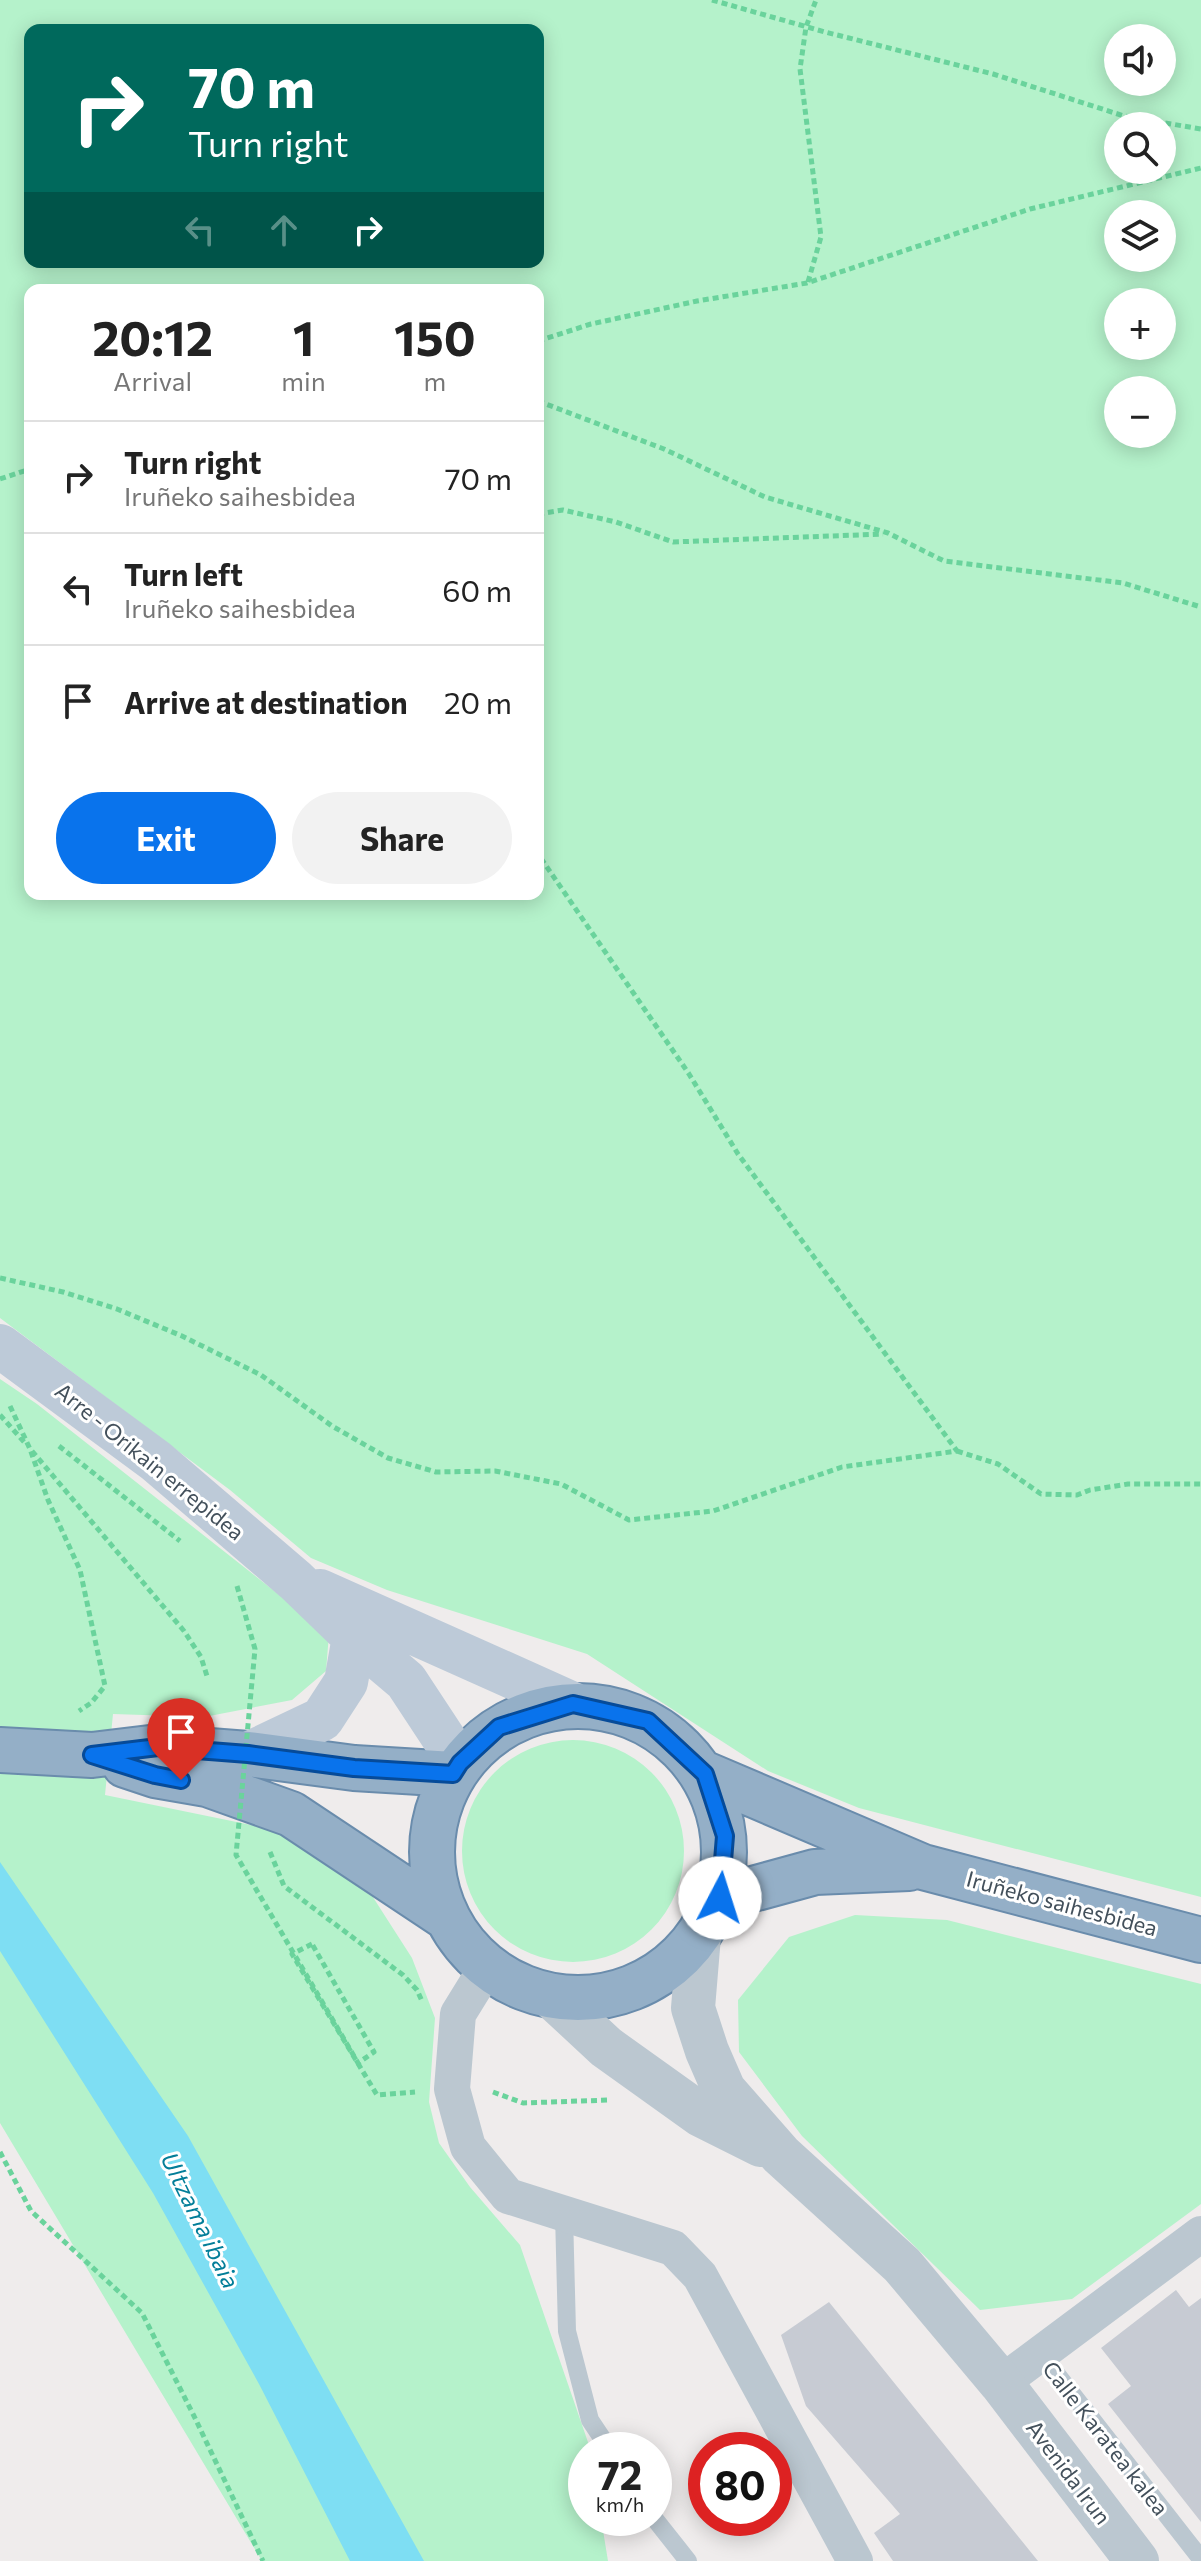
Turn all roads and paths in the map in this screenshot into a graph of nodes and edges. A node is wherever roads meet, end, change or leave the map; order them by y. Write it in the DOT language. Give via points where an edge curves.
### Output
graph roads {
  1 [pos="712,0"];
  2 [pos="816,0"];
  3 [pos="806,27"];
  4 [pos="1201,129"];
  5 [pos="1201,168"];
  6 [pos="807,283"];
  7 [pos="544,339"];
  8 [pos="544,403"];
  9 [pos="24,471"];
  10 [pos="0,479"];
  11 [pos="544,513"];
  12 [pos="888,533"];
  13 [pos="1201,607"];
  14 [pos="544,863"];
  15 [pos="0,1278"];
  16 [pos="0,1346"];
  17 [pos="2,1397"];
  18 [pos="10,1407"];
  19 [pos="0,1415"];
  20 [pos="22,1417"];
  21 [pos="58,1445"];
  22 [pos="30,1449"];
  23 [pos="957,1451"];
  24 [pos="1201,1484"];
  25 [pos="189,1548"];
  26 [pos="225,1577"];
  27 [pos="296,1581"];
  28 [pos="354,1637"];
  29 [pos="207,1676"];
  30 [pos="573,1704"];
  31 [pos="69,1717"];
  32 [pos="13,1750"];
  33 [pos="248,1754"];
  34 [pos="92,1755"];
  35 [pos="456,1768"];
  36 [pos="705,1774"];
  37 [pos="270,1851"];
  38 [pos="923,1867"];
  39 [pos="720,1898"];
  40 [pos="446,1917"];
  41 [pos="699,1936"];
  42 [pos="1201,1940"];
  43 [pos="487,1967"];
  44 [pos="551,1996"];
  45 [pos="426,2011"];
  46 [pos="484,2089"];
  47 [pos="425,2092"];
  48 [pos="611,2100"];
  49 [pos="0,2152"];
  50 [pos="781,2155"];
  51 [pos="564,2214"];
  52 [pos="1201,2234"];
  53 [pos="1041,2354"];
  54 [pos="1001,2383"];
  55 [pos="598,2432"];
  56 [pos="668,2536"];
  57 [pos="1201,2559"];
  58 [pos="263,2561"];
  59 [pos="688,2561"];
  60 [pos="855,2561"];
  61 [pos="1137,2561"];
  1 -- 3 [label="path"];
  2 -- 3 [label="path"];
  3 -- 4 [label="path" via="993,74 1124,116"];
  3 -- 6 [label="path" via="800,69 821,237"];
  5 -- 6 [label="path" via="1030,209"];
  6 -- 7 [label="path" via="682,304"];
  8 -- 12 [label="path" via="664,449 765,497"];
  9 -- 10 [label="path"];
  11 -- 12 [label="path" via="563,510 673,542"];
  12 -- 13 [label="path" via="944,561 1123,583"];
  14 -- 23 [label="path" via="738,1154"];
  15 -- 23 [label="path" via="117,1309 182,1336 261,1375 388,1458 436,1472 495,1471 561,1484 629,1520 713,1511 842,1467"];
  16 -- 27 [label="main road, Arre - Orikain errepidea" via="156,1461"];
  17 -- 18 [label="path"];
  18 -- 20 [label="path"];
  18 -- 22 [label="path"];
  19 -- 22 [label="path"];
  21 -- 25 [label="path"];
  22 -- 29 [label="path" via="184,1631"];
  22 -- 31 [label="path" via="80,1570 105,1686"];
  23 -- 24 [label="path" via="998,1464 1041,1494 1077,1495 1128,1484"];
  26 -- 47 [label="path, bridge" via="237,1586 255,1649 236,1855 358,2063 374,2052 312,1944 292,1954 377,2095"];
  27 -- 28 [label="main road, Arre - Orikain errepidea"];
  27 -- 30 [label="main road, Arre - Orikain errepidea"];
  28 -- 33 [label="main road" via="346,1682 322,1719"];
  28 -- 35 [label="main road, Arre - Orikain errepidea" via="406,1681"];
  30 -- 35 [label="highway" via="499,1727"];
  30 -- 36 [label="highway" via="648,1721"];
  32 -- 34 [label="highway"];
  33 -- 34 [label="highway" via="158,1747"];
  33 -- 35 [label="highway" via="354,1768"];
  34 -- 40 [label="highway" via="207,1784 291,1814"];
  35 -- 40 [label="highway" via="438,1807 431,1844 434,1882"];
  36 -- 38 [label="highway, Iruñeko saihesbidea"];
  36 -- 39 [label="highway" via="725,1836"];
  37 -- 45 [label="path" via="284,1886 403,1975"];
  38 -- 39 [label="highway, Iruñeko saihesbidea" via="815,1872"];
  38 -- 42 [label="highway, Iruñeko saihesbidea"];
  39 -- 41 [label="highway"];
  40 -- 43 [label="highway"];
  41 -- 44 [label="highway" via="659,1975 607,1996"];
  41 -- 50 [label="street" via="693,2008 707,2051 724,2090"];
  43 -- 44 [label="highway" via="517,1985"];
  43 -- 51 [label="street" via="458,2014 452,2089 468,2147 508,2196"];
  44 -- 50 [label="street" via="606,2047 701,2115"];
  46 -- 48 [label="path" via="523,2103"];
  49 -- 58 [label="path" via="31,2211 142,2313"];
  50 -- 54 [label="street" via="902,2265"];
  51 -- 55 [label="lane" via="567,2331 590,2420"];
  51 -- 60 [label="street" via="673,2248 700,2276"];
  52 -- 53 [label="street, Calle Karatea kalea"];
  53 -- 54 [label="street, Calle Karatea kalea"];
  53 -- 57 [label="lane, Calle Karatea kalea"];
  54 -- 61 [label="street, Avenida Irun"];
  56 -- 59 [label="lane"];
}
